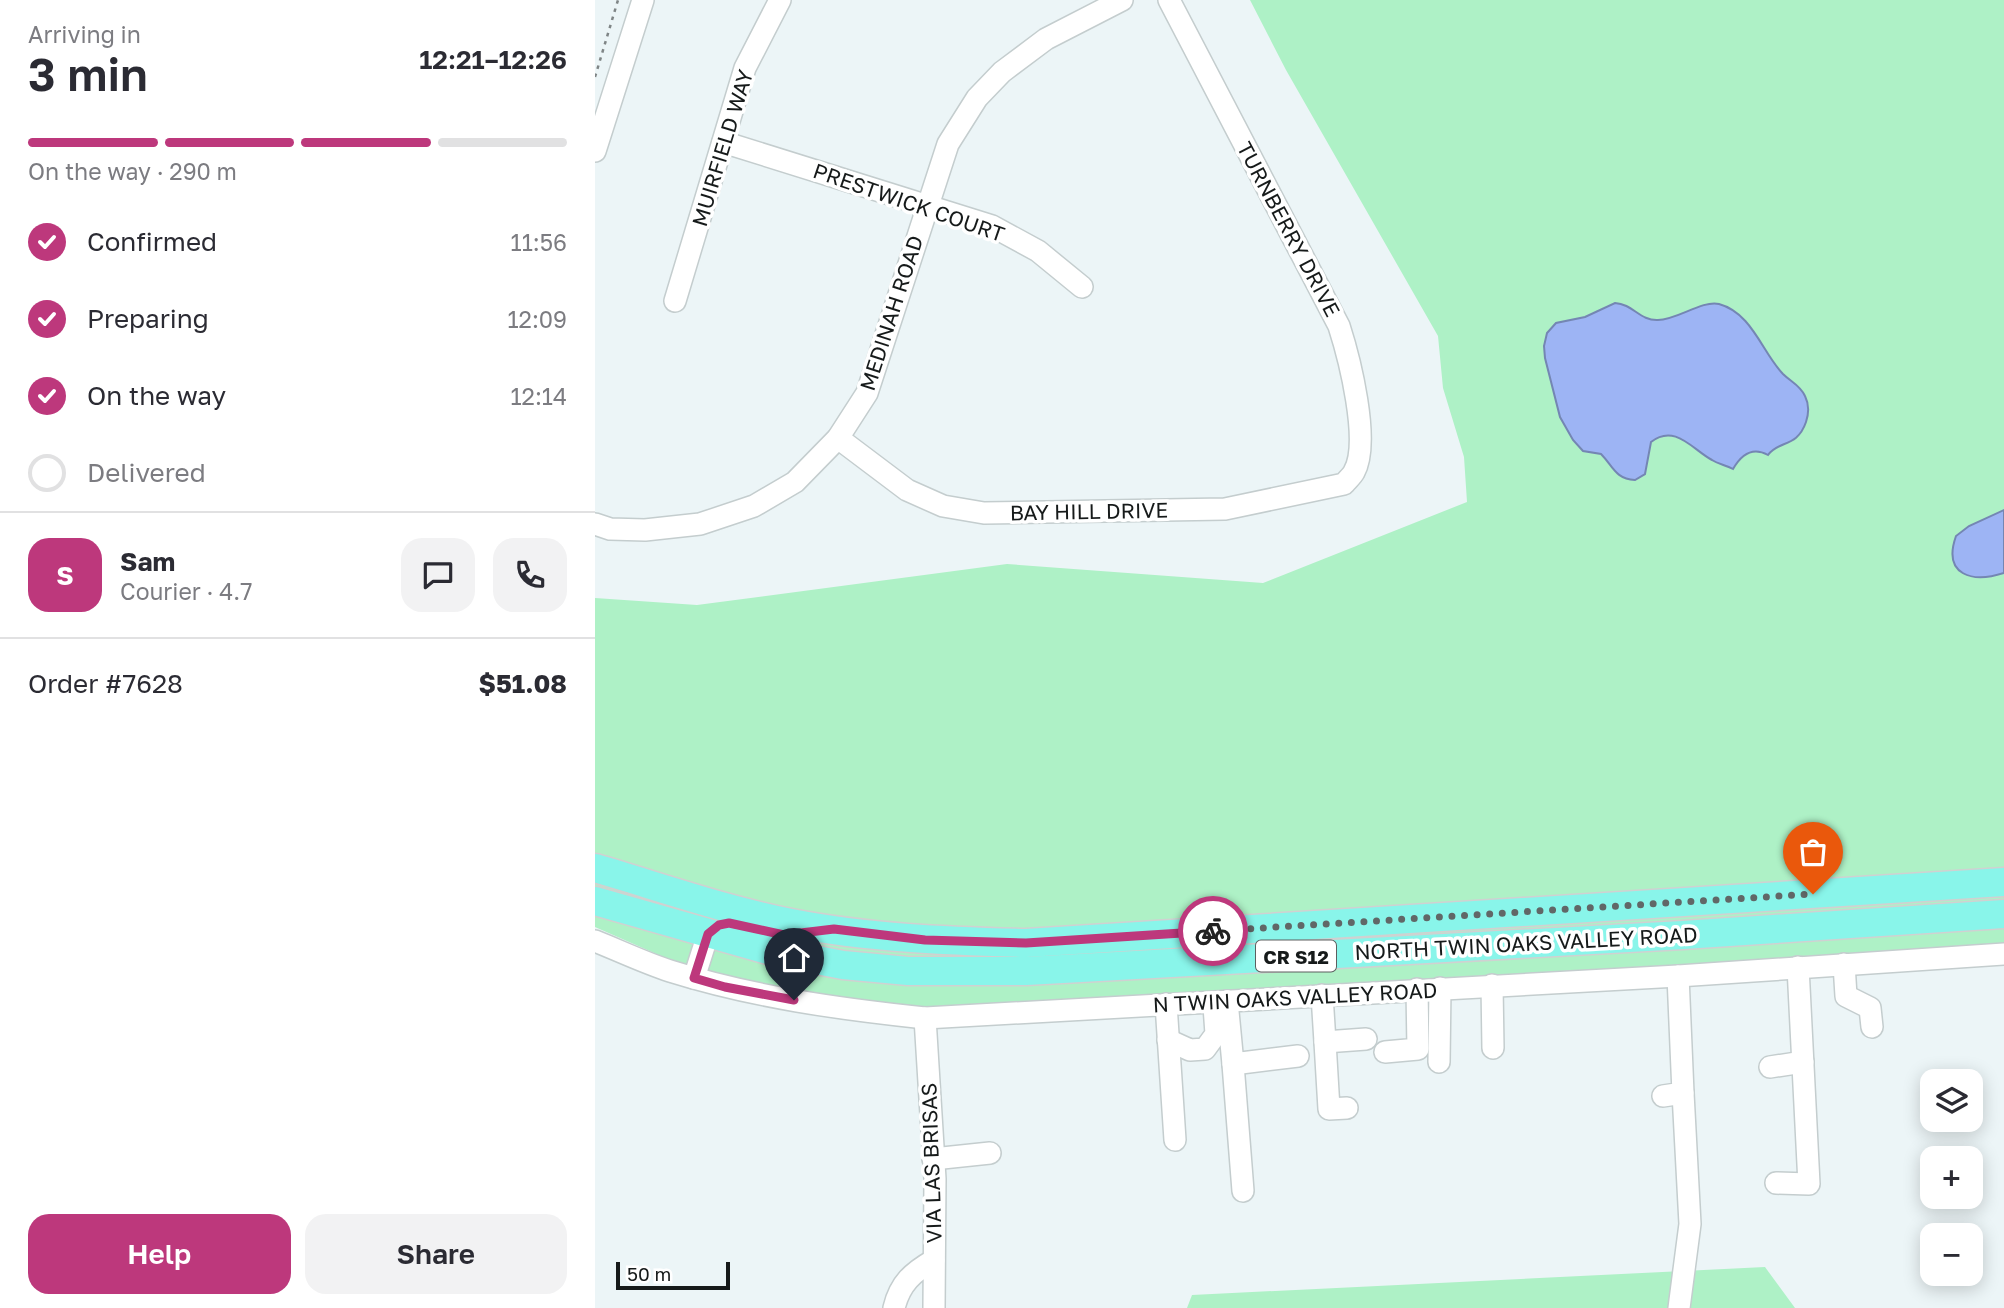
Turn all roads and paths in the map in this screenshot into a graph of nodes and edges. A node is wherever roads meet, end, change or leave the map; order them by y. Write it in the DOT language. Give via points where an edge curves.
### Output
graph roads {
  1 [pos="618,0"];
  2 [pos="643,0"];
  3 [pos="780,0"];
  4 [pos="1122,0"];
  5 [pos="1169,0"];
  6 [pos="595,77"];
  7 [pos="723,142"];
  8 [pos="595,151"];
  9 [pos="926,205"];
  10 [pos="1082,287"];
  11 [pos="674,302"];
  12 [pos="838,438"];
  13 [pos="1354,472"];
  14 [pos="595,524"];
  15 [pos="595,867"];
  16 [pos="638,881"];
  17 [pos="2004,882"];
  18 [pos="595,901"];
  19 [pos="2004,914"];
  20 [pos="834,929"];
  21 [pos="708,934"];
  22 [pos="595,941"];
  23 [pos="2004,954"];
  24 [pos="1844,964"];
  25 [pos="1798,967"];
  26 [pos="1678,976"];
  27 [pos="694,978"];
  28 [pos="1492,985"];
  29 [pos="1440,988"];
  30 [pos="1417,989"];
  31 [pos="1322,995"];
  32 [pos="1220,1001"];
  33 [pos="1166,1004"];
  34 [pos="925,1018"];
  35 [pos="1872,1027"];
  36 [pos="1366,1039"];
  37 [pos="1168,1040"];
  38 [pos="1325,1042"];
  39 [pos="1493,1048"];
  40 [pos="1385,1052"];
  41 [pos="1298,1056"];
  42 [pos="1439,1062"];
  43 [pos="1803,1062"];
  44 [pos="1233,1064"];
  45 [pos="1770,1067"];
  46 [pos="1347,1108"];
  47 [pos="1175,1140"];
  48 [pos="990,1153"];
  49 [pos="933,1159"];
  50 [pos="1776,1183"];
  51 [pos="1243,1191"];
  52 [pos="934,1259"];
  53 [pos="894,1308"];
  54 [pos="934,1308"];
  55 [pos="1679,1308"];
  1 -- 6 [label="path"];
  2 -- 8 [label="street"];
  3 -- 7 [label="street, MUIRFIELD WAY" via="745,68"];
  4 -- 9 [label="street, MEDINAH ROAD" via="1046,39 1002,72 977,98 948,144"];
  5 -- 13 [label="street, TURNBERRY DRIVE" via="1339,326 1352,364 1360,421 1359,460"];
  7 -- 9 [label="street, PRESTWICK COURT"];
  7 -- 11 [label="street, MUIRFIELD WAY"];
  9 -- 10 [label="street, PRESTWICK COURT" via="992,226 1038,251"];
  9 -- 12 [label="street, MEDINAH ROAD" via="867,393"];
  12 -- 13 [label="street, BAY HILL DRIVE" via="907,490 943,506 984,513 1225,509 1344,484"];
  12 -- 14 [label="street, MEDINAH ROAD" via="795,482 754,506 700,524 645,530"];
  15 -- 16 [label="main road, NORTH TWIN OAKS VALLEY ROAD / CR S12"];
  16 -- 20 [label="main road, NORTH TWIN OAKS VALLEY ROAD / CR S12" via="717,905"];
  16 -- 21 [label="main road" via="653,901 689,911"];
  17 -- 20 [label="main road, NORTH TWIN OAKS VALLEY ROAD / CR S12" via="1026,943 925,940"];
  18 -- 21 [label="main road, NORTH TWIN OAKS VALLEY ROAD / CR S12"];
  19 -- 21 [label="main road, NORTH TWIN OAKS VALLEY ROAD / CR S12" via="1027,971 908,971 843,965"];
  20 -- 21 [label="main road" via="784,935 729,923"];
  21 -- 27 [label="street"];
  22 -- 27 [label="street, N TWIN OAKS VALLEY ROAD"];
  23 -- 24 [label="street, N TWIN OAKS VALLEY ROAD"];
  24 -- 25 [label="street, N TWIN OAKS VALLEY ROAD"];
  24 -- 35 [label="street" via="1846,996 1870,1008"];
  25 -- 26 [label="street, N TWIN OAKS VALLEY ROAD"];
  25 -- 43 [label="street"];
  26 -- 28 [label="street, N TWIN OAKS VALLEY ROAD"];
  26 -- 55 [label="street" via="1673,1095 1690,1224"];
  27 -- 34 [label="street, N TWIN OAKS VALLEY ROAD" via="840,1009"];
  28 -- 29 [label="street, N TWIN OAKS VALLEY ROAD"];
  28 -- 39 [label="street"];
  29 -- 30 [label="street, N TWIN OAKS VALLEY ROAD"];
  29 -- 42 [label="street"];
  30 -- 31 [label="street, N TWIN OAKS VALLEY ROAD"];
  30 -- 40 [label="street" via="1418,1049"];
  31 -- 32 [label="street, N TWIN OAKS VALLEY ROAD"];
  31 -- 38 [label="street"];
  32 -- 33 [label="street, N TWIN OAKS VALLEY ROAD"];
  32 -- 37 [label="street" via="1216,1034 1205,1049 1190,1050"];
  32 -- 44 [label="street"];
  33 -- 34 [label="street, N TWIN OAKS VALLEY ROAD"];
  33 -- 37 [label="street"];
  34 -- 49 [label="street, VIA LAS BRISAS"];
  36 -- 38 [label="street"];
  37 -- 47 [label="street"];
  38 -- 46 [label="street" via="1329,1109"];
  41 -- 44 [label="street"];
  43 -- 45 [label="street"];
  43 -- 50 [label="street" via="1809,1184"];
  44 -- 51 [label="street"];
  48 -- 49 [label="street"];
  49 -- 52 [label="street, VIA LAS BRISAS"];
  52 -- 53 [label="street" via="902,1284"];
  52 -- 54 [label="street, VIA LAS BRISAS"];
}
